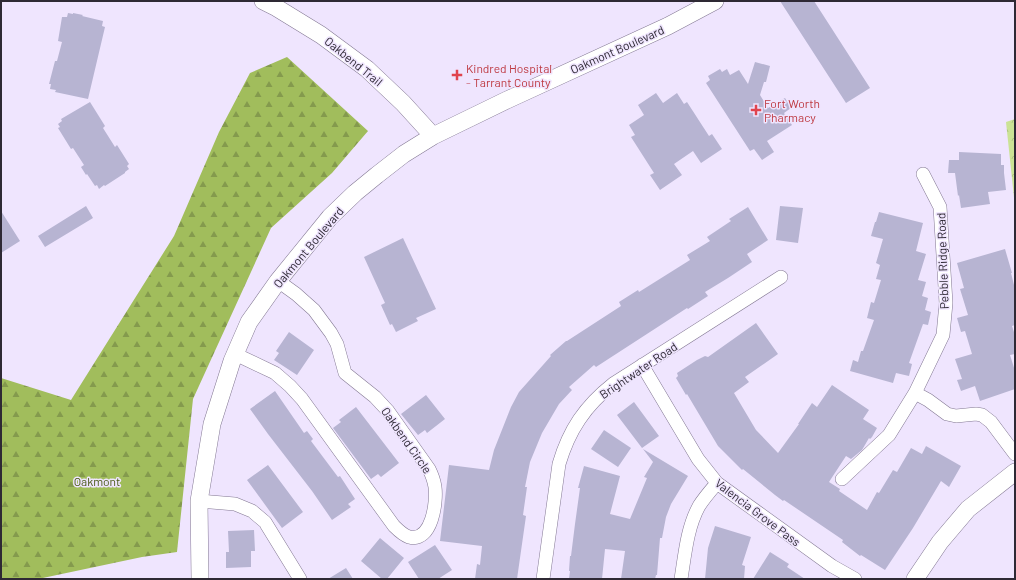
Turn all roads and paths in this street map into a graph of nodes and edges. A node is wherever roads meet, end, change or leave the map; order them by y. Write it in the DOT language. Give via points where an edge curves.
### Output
graph roads {
  1 [pos="263,1"];
  2 [pos="715,1"];
  3 [pos="433,136"];
  4 [pos="923,174"];
  5 [pos="781,276"];
  6 [pos="278,281"];
  7 [pos="235,354"];
  8 [pos="642,365"];
  9 [pos="916,393"];
  10 [pos="1015,454"];
  11 [pos="1015,472"];
  12 [pos="842,479"];
  13 [pos="717,483"];
  14 [pos="199,501"];
  15 [pos="200,579"];
  16 [pos="300,579"];
  17 [pos="543,579"];
  18 [pos="681,579"];
  19 [pos="855,579"];
  20 [pos="914,579"];
  1 -- 3 [label="street, Oakbend Trail" via="321,35 367,69"];
  2 -- 3 [label="street, Oakmont Boulevard" via="668,26"];
  3 -- 6 [label="street, Oakmont Boulevard" via="404,154 355,193 330,217"];
  4 -- 9 [label="street, Pebble Ridge Road" via="940,207 946,303 943,335"];
  5 -- 8 [label="street, Brightwater Road"];
  6 -- 7 [label="street, Oakmont Boulevard" via="249,322"];
  6 -- 7 [label="street, Oakbend Circle" via="314,310 337,344 345,373 388,411 429,469 436,494 432,519 424,533 417,537 402,534 290,386 275,373"];
  7 -- 14 [label="street, Oakmont Boulevard" via="212,424"];
  8 -- 13 [label="street, Valencia Grove Pass" via="698,459"];
  8 -- 17 [label="street, Brightwater Road" via="613,384 592,403 568,438 559,464"];
  9 -- 10 [label="street" via="947,414 982,415 991,422"];
  9 -- 12 [label="street, Pebble Ridge Road" via="889,435"];
  11 -- 20 [label="street" via="968,509 940,542"];
  13 -- 18 [label="street" via="700,504 689,529"];
  13 -- 19 [label="street, Valencia Grove Pass" via="832,566"];
  14 -- 15 [label="street, Oakmont Boulevard"];
  14 -- 16 [label="street" via="235,504 252,511 265,522"];
}
